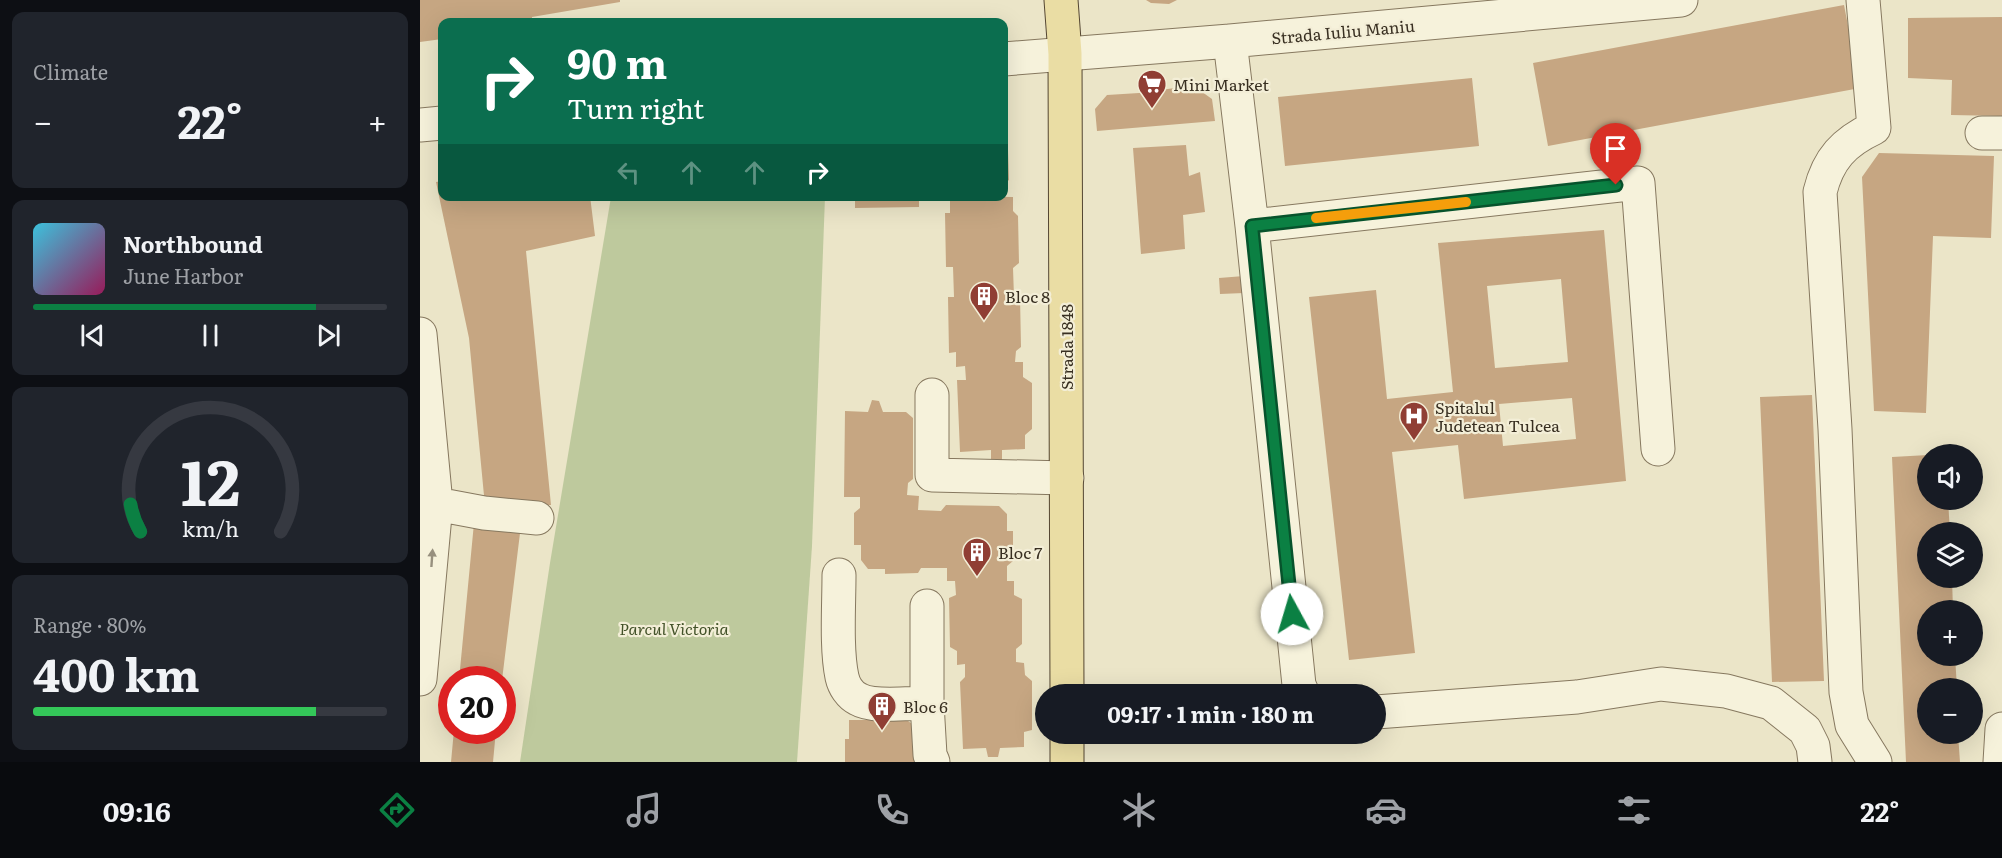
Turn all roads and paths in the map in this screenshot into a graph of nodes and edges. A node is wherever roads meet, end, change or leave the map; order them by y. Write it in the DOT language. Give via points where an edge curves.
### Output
graph roads {
  1 [pos="1061,0"];
  2 [pos="1682,0"];
  3 [pos="1863,0"];
  4 [pos="1230,41"];
  5 [pos="1065,54"];
  6 [pos="1008,59"];
  7 [pos="438,123"];
  8 [pos="420,125"];
  9 [pos="1252,226"];
  10 [pos="420,334"];
  11 [pos="932,395"];
  12 [pos="1658,449"];
  13 [pos="1067,477"];
  14 [pos="436,504"];
  15 [pos="537,518"];
  16 [pos="838,575"];
  17 [pos="927,606"];
  18 [pos="420,679"];
  19 [pos="1067,684"];
  20 [pos="1299,684"];
  21 [pos="927,703"];
  22 [pos="1386,711"];
  23 [pos="2002,729"];
  24 [pos="1067,744"];
  25 [pos="933,762"];
  26 [pos="1067,762"];
  27 [pos="1815,762"];
  28 [pos="1875,762"];
  29 [pos="2000,762"];
  1 -- 5 [label="main road, Strada 1848"];
  2 -- 4 [label="street, Strada Iuliu Maniu"];
  3 -- 28 [label="street" via="1874,128 1856,136 1839,152 1825,174 1820,192 1846,692 1852,725"];
  4 -- 5 [label="street, Strada Iuliu Maniu"];
  4 -- 9 [label="street"];
  5 -- 6 [label="street, Strada Iuliu Maniu"];
  5 -- 13 [label="main road, Strada 1848"];
  7 -- 8 [label="street"];
  9 -- 12 [label="street" via="1638,183"];
  9 -- 20 [label="street"];
  10 -- 14 [label="street"];
  11 -- 13 [label="street" via="932,475"];
  13 -- 19 [label="main road, Strada 1848"];
  14 -- 15 [label="street"];
  18 -- 14 [label="street, one-way"];
  16 -- 21 [label="street" via="841,664 848,692 874,704"];
  17 -- 21 [label="street"];
  21 -- 25 [label="street"];
  22 -- 27 [label="street" via="1576,697 1661,684 1726,691 1772,703 1805,730"];
  23 -- 29 [label="street"];
  24 -- 26 [label="main road"];
}
